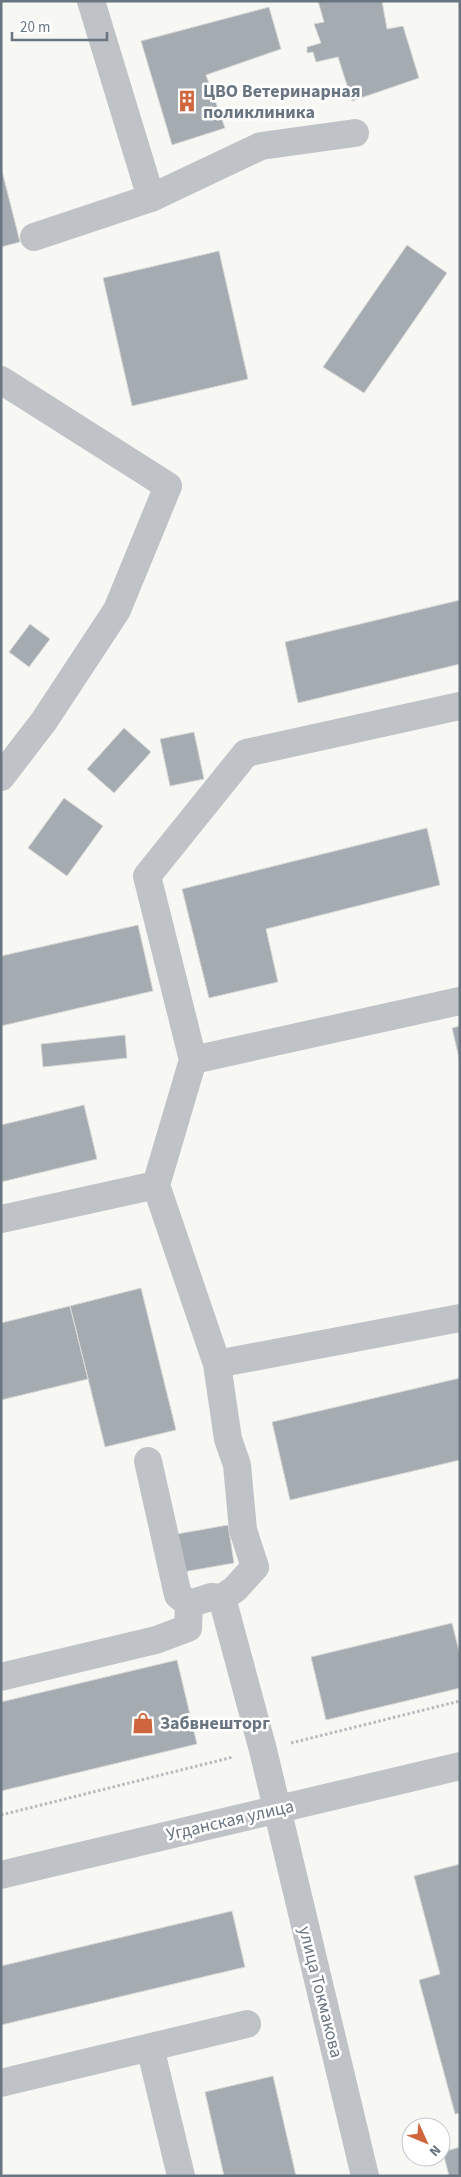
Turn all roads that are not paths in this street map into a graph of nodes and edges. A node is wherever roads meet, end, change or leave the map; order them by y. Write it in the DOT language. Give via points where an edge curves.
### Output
graph roads {
  1 [pos="92,1"];
  2 [pos="355,133"];
  3 [pos="151,198"];
  4 [pos="34,237"];
  5 [pos="1,380"];
  6 [pos="460,706"];
  7 [pos="1,777"];
  8 [pos="460,1001"];
  9 [pos="193,1060"];
  10 [pos="156,1185"];
  11 [pos="1,1219"];
  12 [pos="460,1318"];
  13 [pos="217,1364"];
  14 [pos="148,1461"];
  15 [pos="222,1598"];
  16 [pos="189,1604"];
  17 [pos="1,1677"];
  18 [pos="460,1766"];
  19 [pos="276,1809"];
  20 [pos="1,1875"];
  21 [pos="247,2024"];
  22 [pos="150,2046"];
  23 [pos="1,2083"];
  24 [pos="181,2176"];
  25 [pos="365,2176"];
  1 -- 3 [label="street"];
  2 -- 3 [label="street" via="260,146"];
  3 -- 4 [label="street"];
  5 -- 7 [label="street" via="168,486 117,610 44,721"];
  6 -- 9 [label="street" via="246,753 147,876"];
  8 -- 9 [label="street"];
  9 -- 10 [label="street"];
  10 -- 11 [label="street"];
  10 -- 13 [label="street"];
  12 -- 13 [label="street"];
  13 -- 15 [label="street" via="228,1439 237,1465 243,1530 255,1567"];
  14 -- 16 [label="street" via="178,1594"];
  15 -- 16 [label="street"];
  15 -- 19 [label="street, улица Токмакова"];
  16 -- 17 [label="street" via="188,1628 156,1640"];
  18 -- 19 [label="street, Угданская улица"];
  19 -- 20 [label="street, Угданская улица"];
  19 -- 25 [label="street, улица Токмакова"];
  21 -- 22 [label="street"];
  22 -- 23 [label="street"];
  22 -- 24 [label="street"];
}
